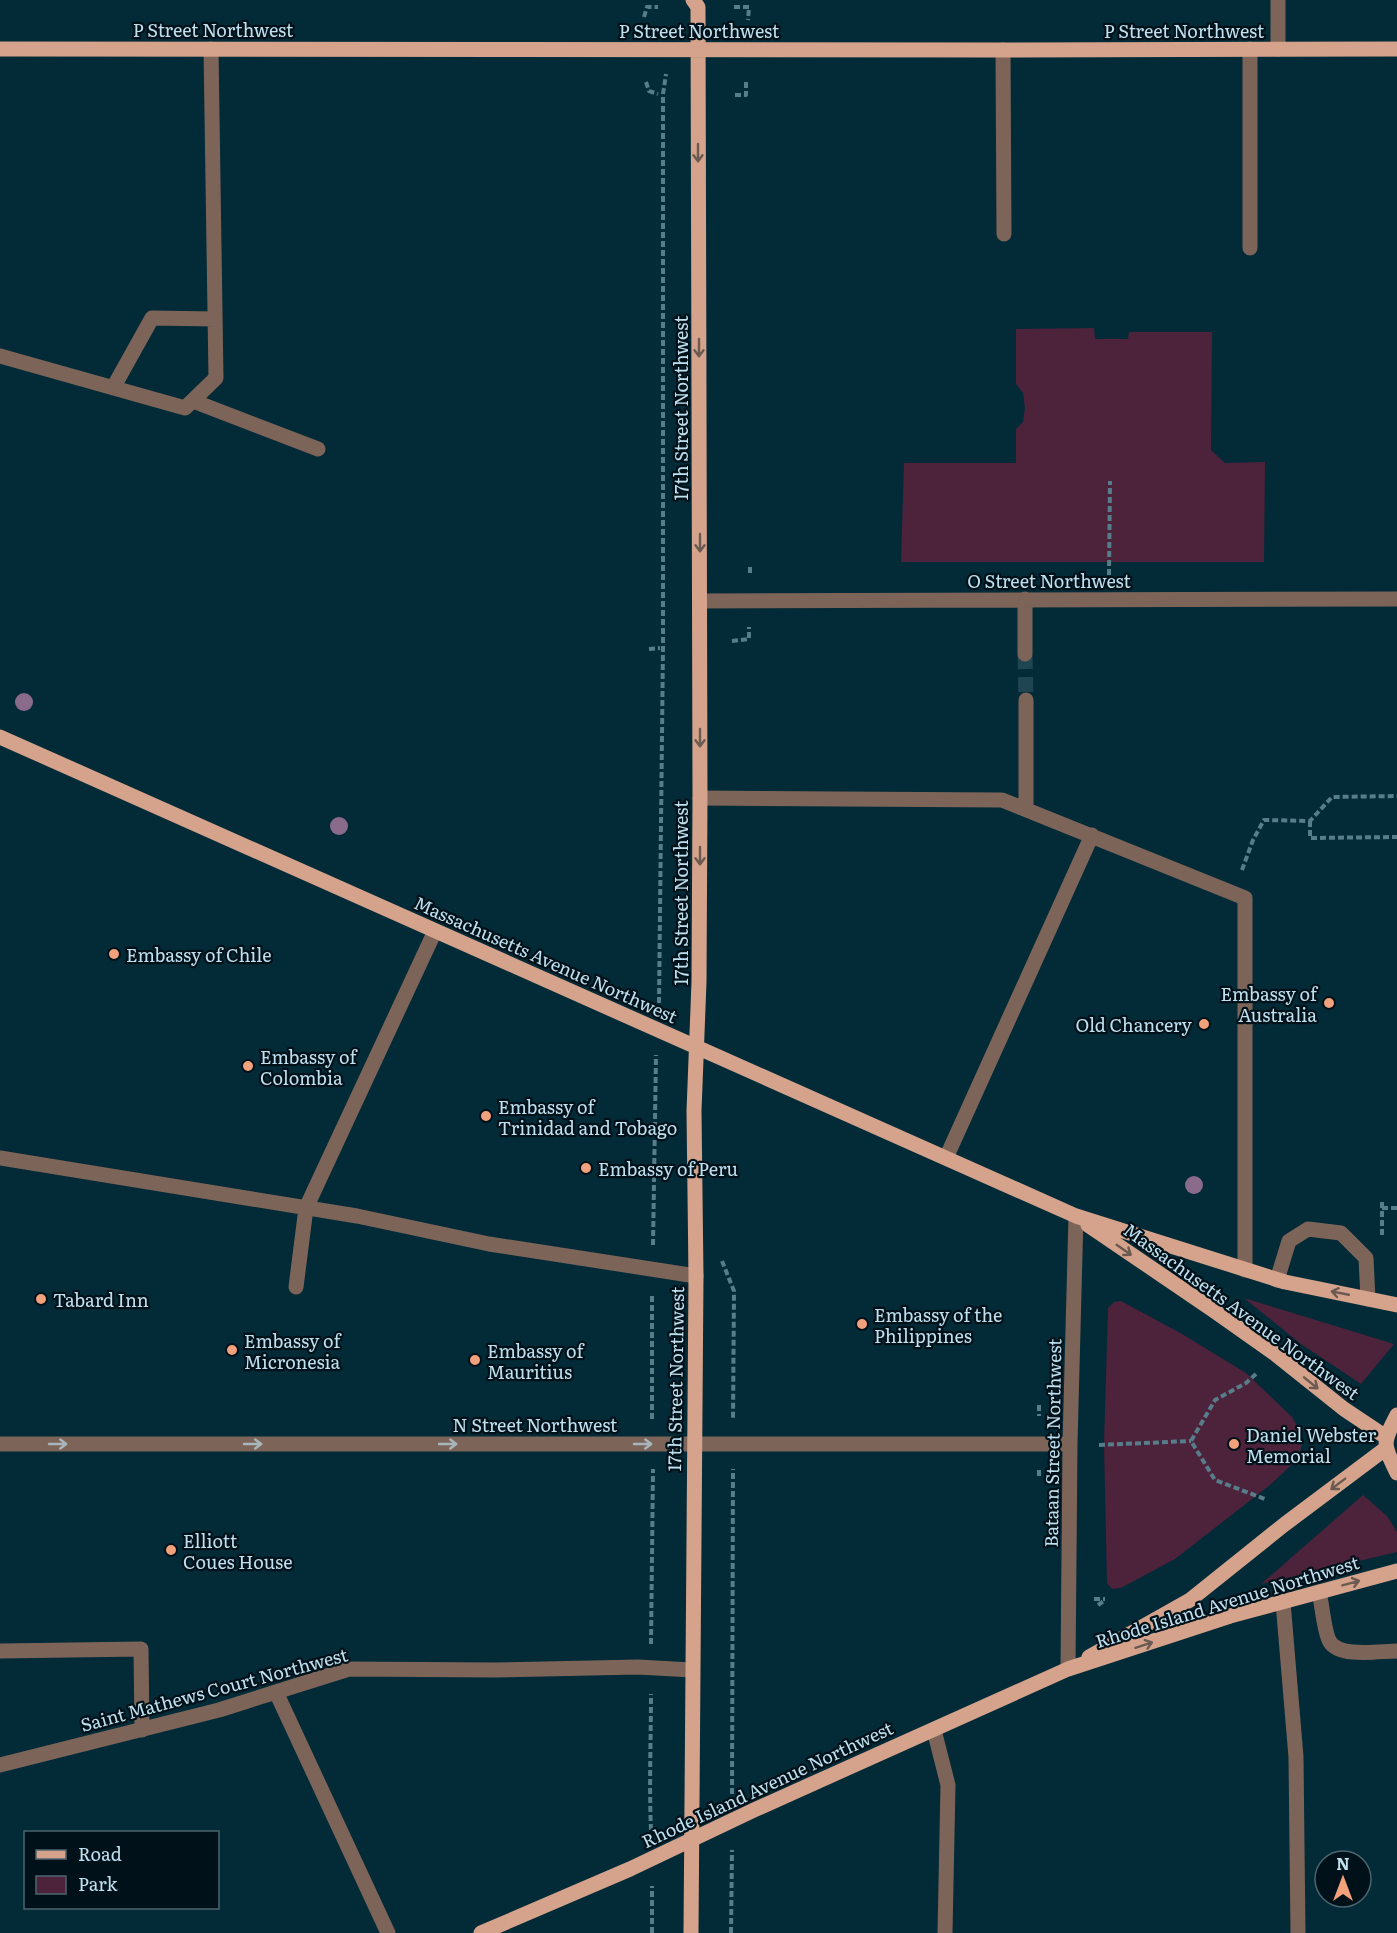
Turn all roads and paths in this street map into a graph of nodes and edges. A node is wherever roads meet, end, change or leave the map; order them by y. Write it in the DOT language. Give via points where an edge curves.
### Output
graph roads {
  1 [pos="693,0"];
  2 [pos="1278,0"];
  3 [pos="658,7"];
  4 [pos="734,7"];
  5 [pos="644,17"];
  6 [pos="748,20"];
  7 [pos="0,49"];
  8 [pos="211,49"];
  9 [pos="1250,49"];
  10 [pos="1278,49"];
  11 [pos="1397,49"];
  12 [pos="698,50"];
  13 [pos="1003,50"];
  14 [pos="746,81"];
  15 [pos="646,82"];
  16 [pos="735,95"];
  17 [pos="1004,234"];
  18 [pos="1250,248"];
  19 [pos="215,319"];
  20 [pos="0,356"];
  21 [pos="113,388"];
  22 [pos="193,401"];
  23 [pos="318,449"];
  24 [pos="1110,481"];
  25 [pos="750,567"];
  26 [pos="750,577"];
  27 [pos="1025,599"];
  28 [pos="1109,599"];
  29 [pos="1397,599"];
  30 [pos="701,601"];
  31 [pos="749,627"];
  32 [pos="732,641"];
  33 [pos="660,648"];
  34 [pos="649,649"];
  35 [pos="1025,654"];
  36 [pos="1026,700"];
  37 [pos="0,737"];
  38 [pos="1397,796"];
  39 [pos="700,798"];
  40 [pos="1026,809"];
  41 [pos="1310,821"];
  42 [pos="1092,836"];
  43 [pos="1397,837"];
  44 [pos="1233,893"];
  45 [pos="435,931"];
  46 [pos="661,966"];
  47 [pos="697,1047"];
  48 [pos="0,1158"];
  49 [pos="946,1158"];
  50 [pos="306,1208"];
  51 [pos="1382,1208"];
  52 [pos="1397,1208"];
  53 [pos="1076,1216"];
  54 [pos="722,1259"];
  55 [pos="1245,1270"];
  56 [pos="696,1276"];
  57 [pos="1277,1280"];
  58 [pos="296,1287"];
  59 [pos="1368,1299"];
  60 [pos="1397,1305"];
  61 [pos="1256,1374"];
  62 [pos="733,1401"];
  63 [pos="1040,1406"];
  64 [pos="1397,1415"];
  65 [pos="1040,1416"];
  66 [pos="1191,1441"];
  67 [pos="1386,1443"];
  68 [pos="0,1444"];
  69 [pos="694,1444"];
  70 [pos="1070,1444"];
  71 [pos="1099,1445"];
  72 [pos="1040,1469"];
  73 [pos="1397,1473"];
  74 [pos="1040,1479"];
  75 [pos="653,1483"];
  76 [pos="733,1485"];
  77 [pos="1265,1499"];
  78 [pos="1397,1571"];
  79 [pos="1319,1592"];
  80 [pos="1093,1599"];
  81 [pos="1283,1602"];
  82 [pos="1098,1605"];
  83 [pos="0,1651"];
  84 [pos="1397,1651"];
  85 [pos="651,1668"];
  86 [pos="1068,1669"];
  87 [pos="692,1670"];
  88 [pos="276,1692"];
  89 [pos="142,1730"];
  90 [pos="934,1730"];
  91 [pos="732,1755"];
  92 [pos="0,1765"];
  93 [pos="649,1790"];
  94 [pos="691,1840"];
  95 [pos="731,1888"];
  96 [pos="652,1924"];
  97 [pos="388,1933"];
  98 [pos="481,1933"];
  99 [pos="652,1933"];
  100 [pos="691,1933"];
  101 [pos="731,1933"];
  102 [pos="945,1933"];
  103 [pos="1298,1933"];
  1 -- 12 [label="main road, 17th Street Northwest" via="698,7"];
  2 -- 10 [label="street"];
  3 -- 5 [label="path" via="647,7"];
  4 -- 6 [label="path" via="749,7"];
  7 -- 8 [label="main road, P Street Northwest"];
  8 -- 12 [label="main road, P Street Northwest"];
  8 -- 19 [label="street"];
  9 -- 10 [label="main road, P Street Northwest"];
  9 -- 13 [label="main road, P Street Northwest"];
  9 -- 18 [label="street"];
  10 -- 11 [label="main road, P Street Northwest"];
  12 -- 13 [label="main road, P Street Northwest"];
  12 -- 30 [label="main road, 17th Street Northwest, one-way"];
  13 -- 17 [label="street"];
  14 -- 16 [label="path" via="746,95"];
  15 -- 46 [label="path" via="648,91 661,94"];
  19 -- 21 [label="street" via="152,318"];
  19 -- 22 [label="street" via="216,378"];
  20 -- 21 [label="street"];
  21 -- 22 [label="street" via="185,408"];
  22 -- 23 [label="street"];
  24 -- 28 [label="path"];
  25 -- 26 [label="path"];
  27 -- 28 [label="street, O Street Northwest"];
  27 -- 30 [label="street, O Street Northwest"];
  27 -- 35 [label="street"];
  28 -- 29 [label="street, O Street Northwest"];
  30 -- 39 [label="main road, 17th Street Northwest, one-way"];
  31 -- 32 [label="path" via="749,639"];
  33 -- 34 [label="path"];
  36 -- 40 [label="street"];
  37 -- 45 [label="main road, Massachusetts Avenue Northwest"];
  38 -- 41 [label="path" via="1332,797"];
  39 -- 40 [label="street" via="1002,800"];
  39 -- 47 [label="main road, 17th Street Northwest, one-way"];
  40 -- 42 [label="street"];
  41 -- 43 [label="path" via="1310,838"];
  41 -- 44 [label="path" via="1264,820"];
  42 -- 44 [label="street"];
  42 -- 49 [label="street"];
  44 -- 55 [label="street" via="1245,898"];
  45 -- 47 [label="main road, Massachusetts Avenue Northwest"];
  45 -- 50 [label="street"];
  47 -- 49 [label="main road, Massachusetts Avenue Northwest"];
  47 -- 56 [label="main road, 17th Street Northwest"];
  48 -- 50 [label="street"];
  49 -- 53 [label="main road, Massachusetts Avenue Northwest"];
  50 -- 56 [label="street" via="489,1244"];
  50 -- 58 [label="street"];
  51 -- 52 [label="path"];
  53 -- 55 [label="main road, Massachusetts Avenue Northwest"];
  53 -- 67 [label="main road, Massachusetts Avenue Northwest, one-way" via="1274,1353"];
  53 -- 70 [label="street, Bataan Street Northwest"];
  54 -- 62 [label="path" via="734,1291"];
  55 -- 57 [label="main road, Massachusetts Avenue Northwest"];
  56 -- 69 [label="main road, 17th Street Northwest"];
  59 -- 57 [label="main road, Massachusetts Avenue Northwest, one-way"];
  57 -- 59 [label="street" via="1289,1241 1308,1229 1341,1233 1366,1258"];
  59 -- 60 [label="main road, Massachusetts Avenue Northwest"];
  61 -- 66 [label="path" via="1215,1400"];
  63 -- 65 [label="path"];
  64 -- 67 [label="main road"];
  66 -- 71 [label="path"];
  66 -- 77 [label="path" via="1215,1480"];
  67 -- 73 [label="main road"];
  67 -- 86 [label="main road, Rhode Island Avenue Northwest, one-way" via="1190,1600"];
  68 -- 69 [label="street, N Street Northwest, one-way"];
  69 -- 70 [label="street, N Street Northwest"];
  69 -- 87 [label="main road, 17th Street Northwest"];
  70 -- 86 [label="street, Bataan Street Northwest"];
  72 -- 74 [label="path"];
  75 -- 85 [label="path"];
  76 -- 91 [label="path"];
  79 -- 78 [label="main road, Rhode Island Avenue Northwest, one-way"];
  79 -- 81 [label="main road, Rhode Island Avenue Northwest"];
  79 -- 84 [label="street" via="1329,1641 1336,1648 1344,1652"];
  80 -- 82 [label="path" via="1105,1599"];
  86 -- 81 [label="main road, Rhode Island Avenue Northwest, one-way"];
  81 -- 103 [label="street" via="1296,1757"];
  83 -- 89 [label="street" via="141,1649"];
  85 -- 87 [label="street, Saint Mathews Court Northwest"];
  85 -- 88 [label="street, Saint Mathews Court Northwest" via="349,1669"];
  85 -- 93 [label="path"];
  86 -- 90 [label="main road, Rhode Island Avenue Northwest"];
  87 -- 94 [label="main road, 17th Street Northwest"];
  88 -- 89 [label="street, Saint Mathews Court Northwest"];
  88 -- 97 [label="street"];
  89 -- 92 [label="street, Saint Mathews Court Northwest"];
  90 -- 94 [label="main road, Rhode Island Avenue Northwest"];
  90 -- 102 [label="street" via="948,1785"];
  94 -- 98 [label="main road, Rhode Island Avenue Northwest"];
  94 -- 100 [label="main road, 17th Street Northwest"];
  95 -- 101 [label="path"];
  96 -- 99 [label="path"];
}
